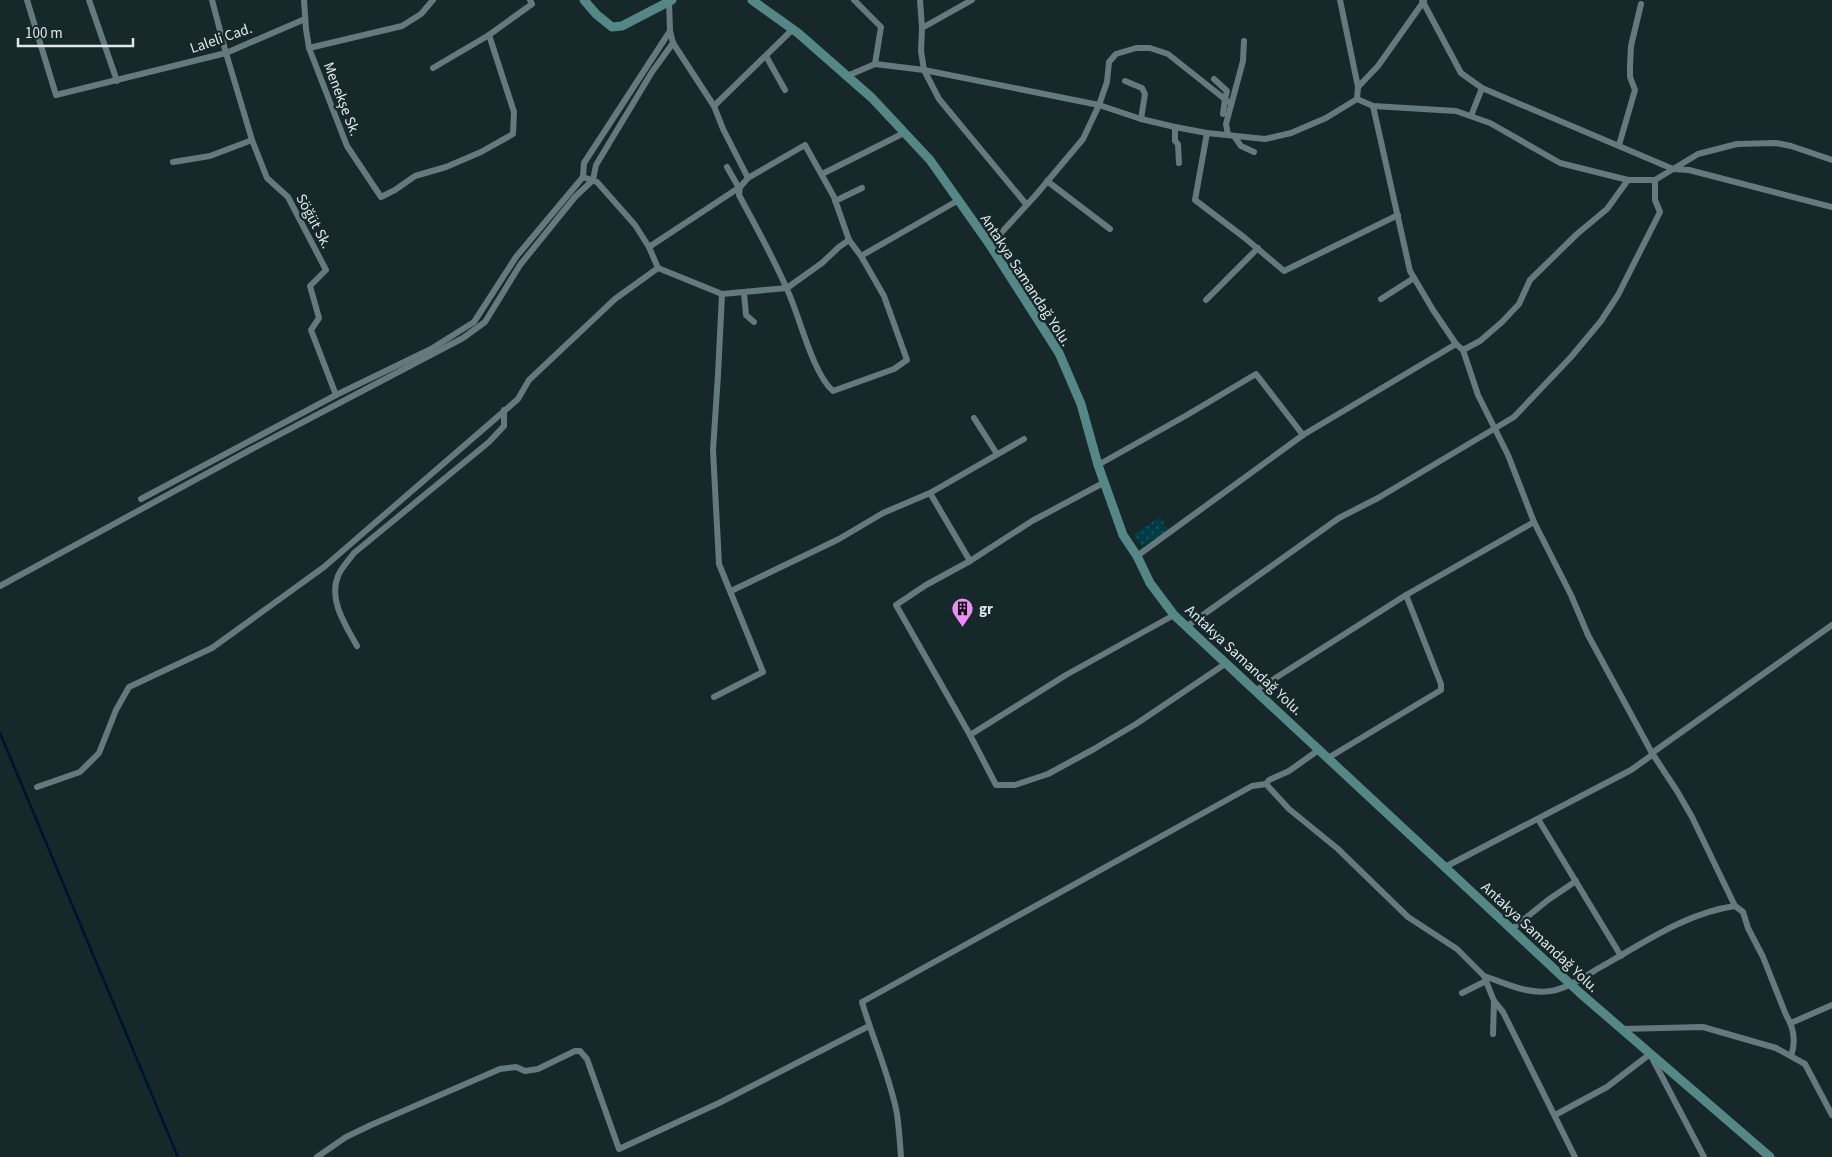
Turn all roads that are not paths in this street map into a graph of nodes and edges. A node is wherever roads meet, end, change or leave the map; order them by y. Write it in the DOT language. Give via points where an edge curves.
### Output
graph roads {
  1 [pos="26,0"];
  2 [pos="90,0"];
  3 [pos="212,0"];
  4 [pos="304,0"];
  5 [pos="433,0"];
  6 [pos="530,0"];
  7 [pos="584,0"];
  8 [pos="752,0"];
  9 [pos="854,0"];
  10 [pos="920,0"];
  11 [pos="972,0"];
  12 [pos="1340,0"];
  13 [pos="670,1"];
  14 [pos="1423,1"];
  15 [pos="1641,4"];
  16 [pos="305,19"];
  17 [pos="922,28"];
  18 [pos="793,29"];
  19 [pos="670,31"];
  20 [pos="489,35"];
  21 [pos="1244,41"];
  22 [pos="674,43"];
  23 [pos="309,48"];
  24 [pos="226,53"];
  25 [pos="766,56"];
  26 [pos="875,64"];
  27 [pos="433,68"];
  28 [pos="924,70"];
  29 [pos="847,76"];
  30 [pos="1214,79"];
  31 [pos="117,81"];
  32 [pos="1125,81"];
  33 [pos="1358,87"];
  34 [pos="1482,88"];
  35 [pos="785,90"];
  36 [pos="1357,99"];
  37 [pos="1227,100"];
  38 [pos="1099,105"];
  39 [pos="714,106"];
  40 [pos="1373,106"];
  41 [pos="1223,114"];
  42 [pos="1471,116"];
  43 [pos="1141,119"];
  44 [pos="1174,127"];
  45 [pos="904,133"];
  46 [pos="1207,133"];
  47 [pos="1231,135"];
  48 [pos="252,140"];
  49 [pos="1619,145"];
  50 [pos="1254,152"];
  51 [pos="1832,160"];
  52 [pos="173,162"];
  53 [pos="1179,163"];
  54 [pos="728,167"];
  55 [pos="1673,169"];
  56 [pos="822,174"];
  57 [pos="583,176"];
  58 [pos="748,178"];
  59 [pos="593,180"];
  60 [pos="1628,180"];
  61 [pos="1654,180"];
  62 [pos="1047,181"];
  63 [pos="739,187"];
  64 [pos="862,188"];
  65 [pos="835,200"];
  66 [pos="957,201"];
  67 [pos="1026,204"];
  68 [pos="1832,207"];
  69 [pos="1398,216"];
  70 [pos="1110,228"];
  71 [pos="850,240"];
  72 [pos="990,245"];
  73 [pos="649,247"];
  74 [pos="1258,248"];
  75 [pos="861,256"];
  76 [pos="658,268"];
  77 [pos="1414,278"];
  78 [pos="787,288"];
  79 [pos="744,293"];
  80 [pos="722,294"];
  81 [pos="1381,299"];
  82 [pos="1206,300"];
  83 [pos="754,322"];
  84 [pos="1456,344"];
  85 [pos="1463,350"];
  86 [pos="336,395"];
  87 [pos="504,410"];
  88 [pos="974,418"];
  89 [pos="1495,428"];
  90 [pos="1304,435"];
  91 [pos="1024,439"];
  92 [pos="997,454"];
  93 [pos="1098,465"];
  94 [pos="1105,482"];
  95 [pos="930,492"];
  96 [pos="141,499"];
  97 [pos="1534,522"];
  98 [pos="1137,556"];
  99 [pos="970,561"];
  100 [pos="0,586"];
  101 [pos="731,591"];
  102 [pos="1406,595"];
  103 [pos="1174,615"];
  104 [pos="1832,625"];
  105 [pos="1186,627"];
  106 [pos="356,646"];
  107 [pos="1226,664"];
  108 [pos="1255,691"];
  109 [pos="714,697"];
  110 [pos="970,735"];
  111 [pos="1320,749"];
  112 [pos="1652,754"];
  113 [pos="1328,758"];
  114 [pos="1266,784"];
  115 [pos="37,787"];
  116 [pos="1538,819"];
  117 [pos="1446,867"];
  118 [pos="1576,881"];
  119 [pos="1735,906"];
  120 [pos="1512,929"];
  121 [pos="1621,956"];
  122 [pos="1485,978"];
  123 [pos="1571,984"];
  124 [pos="1462,993"];
  125 [pos="1494,1001"];
  126 [pos="1832,1005"];
  127 [pos="1791,1023"];
  128 [pos="869,1026"];
  129 [pos="1620,1029"];
  130 [pos="1493,1034"];
  131 [pos="1650,1054"];
  132 [pos="1791,1056"];
  133 [pos="1555,1115"];
  134 [pos="1832,1115"];
  135 [pos="317,1157"];
  136 [pos="901,1157"];
  137 [pos="1575,1157"];
  138 [pos="1704,1157"];
  139 [pos="1770,1157"];
  1 -- 31 [label="street, Laleli Cad." via="56,95"];
  2 -- 31 [label="street"];
  3 -- 24 [label="street, Söğüt Sk."];
  4 -- 16 [label="street, Menekşe Sk."];
  5 -- 23 [label="street" via="421,14 402,26"];
  6 -- 20 [label="street" via="532,4"];
  7 -- 13 [label="street" via="612,27 622,26"];
  8 -- 18 [label="street, Antakya Samandağ Yolu."];
  9 -- 26 [label="street" via="881,27"];
  10 -- 17 [label="street"];
  11 -- 17 [label="street"];
  12 -- 33 [label="street"];
  13 -- 19 [label="street"];
  14 -- 33 [label="street" via="1378,66"];
  14 -- 34 [label="street" via="1461,73"];
  15 -- 49 [label="street" via="1631,46 1630,77 1635,90"];
  16 -- 23 [label="street, Menekşe Sk."];
  16 -- 24 [label="street, Laleli Cad."];
  17 -- 28 [label="street"];
  18 -- 25 [label="street"];
  18 -- 29 [label="street, Antakya Samandağ Yolu."];
  19 -- 22 [label="street"];
  19 -- 57 [label="street" via="584,163"];
  20 -- 23 [label="street, Menekşe Sk." via="514,112 513,134 481,152 415,176 381,198 347,146"];
  20 -- 27 [label="street"];
  21 -- 37 [label="street" via="1242,60"];
  22 -- 39 [label="street"];
  22 -- 59 [label="street" via="652,72 596,165"];
  24 -- 31 [label="street, Laleli Cad."];
  24 -- 48 [label="street, Söğüt Sk."];
  25 -- 35 [label="street"];
  25 -- 39 [label="street"];
  26 -- 28 [label="street"];
  26 -- 29 [label="street"];
  28 -- 38 [label="street"];
  28 -- 67 [label="street" via="939,99"];
  29 -- 45 [label="street, Antakya Samandağ Yolu."];
  30 -- 37 [label="street" via="1227,91"];
  32 -- 43 [label="street" via="1142,88 1145,94"];
  33 -- 36 [label="street"];
  34 -- 42 [label="street"];
  34 -- 49 [label="street"];
  36 -- 40 [label="street"];
  36 -- 47 [label="street" via="1326,118 1291,133 1265,139"];
  37 -- 38 [label="street" via="1168,54 1150,48 1136,48 1116,54 1108,62"];
  37 -- 41 [label="street"];
  37 -- 47 [label="street" via="1226,124"];
  38 -- 43 [label="street"];
  38 -- 62 [label="street" via="1083,138"];
  39 -- 58 [label="street"];
  40 -- 42 [label="street" via="1456,111"];
  40 -- 69 [label="street"];
  42 -- 60 [label="street" via="1490,123 1560,163"];
  43 -- 44 [label="street"];
  44 -- 46 [label="street"];
  44 -- 53 [label="street"];
  45 -- 56 [label="street"];
  45 -- 66 [label="street, Antakya Samandağ Yolu." via="930,160"];
  46 -- 47 [label="street"];
  46 -- 74 [label="street" via="1194,200"];
  47 -- 50 [label="street" via="1241,146"];
  48 -- 52 [label="street" via="210,156"];
  48 -- 86 [label="street, Söğüt Sk." via="267,178 288,197 326,270 310,286 319,318 311,330"];
  49 -- 55 [label="street"];
  51 -- 55 [label="street" via="1776,143 1737,144 1698,154"];
  54 -- 63 [label="street"];
  55 -- 61 [label="street"];
  55 -- 68 [label="street" via="1689,170"];
  56 -- 58 [label="street" via="805,145"];
  56 -- 65 [label="street"];
  57 -- 59 [label="street"];
  57 -- 86 [label="street" via="516,257 474,322 431,349"];
  58 -- 63 [label="street"];
  59 -- 73 [label="street" via="634,225"];
  59 -- 100 [label="street" via="575,197 520,265 485,322 463,338"];
  60 -- 61 [label="street"];
  60 -- 85 [label="street" via="1607,209 1530,280 1519,304 1502,322 1480,341"];
  61 -- 89 [label="street" via="1655,200 1660,212 1618,295 1571,356 1514,417"];
  62 -- 67 [label="street"];
  62 -- 70 [label="street"];
  63 -- 73 [label="street"];
  63 -- 78 [label="street" via="739,194"];
  64 -- 65 [label="street"];
  65 -- 71 [label="street"];
  66 -- 72 [label="street, Antakya Samandağ Yolu."];
  66 -- 75 [label="street"];
  67 -- 72 [label="street"];
  69 -- 74 [label="street" via="1284,271"];
  69 -- 77 [label="street"];
  71 -- 75 [label="street"];
  71 -- 78 [label="street"];
  72 -- 93 [label="street, Antakya Samandağ Yolu." via="1058,353 1081,404"];
  73 -- 76 [label="street"];
  74 -- 82 [label="street"];
  75 -- 78 [label="street" via="884,296 907,360 894,369 833,391 825,384"];
  76 -- 80 [label="street"];
  76 -- 87 [label="street" via="608,306 529,380 518,399"];
  77 -- 81 [label="street"];
  77 -- 84 [label="street"];
  78 -- 79 [label="street"];
  79 -- 80 [label="street"];
  79 -- 83 [label="street" via="746,315"];
  80 -- 101 [label="street" via="713,450 719,564"];
  84 -- 85 [label="street"];
  84 -- 90 [label="street"];
  85 -- 89 [label="street" via="1478,395"];
  86 -- 96 [label="street"];
  87 -- 106 [label="street" via="504,426 489,442 354,553 338,576 334,594 341,617"];
  87 -- 115 [label="street" via="300,584 212,648 129,687 99,753 80,772"];
  88 -- 92 [label="street"];
  89 -- 97 [label="street"];
  89 -- 105 [label="street" via="1339,518"];
  90 -- 93 [label="street" via="1256,374"];
  90 -- 98 [label="street"];
  91 -- 92 [label="street"];
  92 -- 95 [label="street"];
  93 -- 94 [label="street, Antakya Samandağ Yolu."];
  94 -- 98 [label="street, Antakya Samandağ Yolu." via="1123,536"];
  94 -- 99 [label="street" via="1032,521"];
  95 -- 99 [label="street"];
  95 -- 101 [label="street"];
  97 -- 102 [label="street"];
  97 -- 112 [label="street" via="1588,635"];
  98 -- 103 [label="street, Antakya Samandağ Yolu." via="1150,583"];
  99 -- 110 [label="street" via="896,605"];
  101 -- 109 [label="street" via="763,672"];
  102 -- 108 [label="street"];
  102 -- 113 [label="street" via="1441,690"];
  103 -- 105 [label="street, Antakya Samandağ Yolu."];
  103 -- 110 [label="street" via="1066,674"];
  104 -- 112 [label="street"];
  105 -- 107 [label="street, Antakya Samandağ Yolu."];
  107 -- 108 [label="street, Antakya Samandağ Yolu."];
  107 -- 110 [label="street" via="1094,749 1048,774 1015,785 996,785"];
  108 -- 111 [label="street, Antakya Samandağ Yolu."];
  111 -- 113 [label="street, Antakya Samandağ Yolu."];
  111 -- 114 [label="street"];
  112 -- 116 [label="street" via="1631,770"];
  112 -- 119 [label="street" via="1692,817"];
  113 -- 117 [label="street, Antakya Samandağ Yolu."];
  114 -- 122 [label="street" via="1289,809 1338,849 1408,917 1457,949"];
  114 -- 128 [label="street" via="1252,786 862,1002"];
  116 -- 117 [label="street"];
  116 -- 118 [label="street"];
  117 -- 120 [label="street, Antakya Samandağ Yolu."];
  118 -- 120 [label="street"];
  118 -- 121 [label="street"];
  119 -- 121 [label="street" via="1695,916"];
  119 -- 127 [label="street" via="1743,912"];
  120 -- 123 [label="street, Antakya Samandağ Yolu."];
  121 -- 123 [label="street"];
  122 -- 123 [label="street" via="1529,991 1551,991"];
  122 -- 124 [label="street"];
  122 -- 125 [label="street"];
  123 -- 129 [label="street, Antakya Samandağ Yolu."];
  125 -- 130 [label="street"];
  125 -- 133 [label="street" via="1503,1012"];
  126 -- 127 [label="street"];
  127 -- 132 [label="street" via="1795,1045"];
  128 -- 135 [label="street" via="619,1150 587,1059 580,1051 575,1051 538,1069 500,1068 372,1124"];
  128 -- 136 [label="street" via="897,1115"];
  129 -- 131 [label="street, Antakya Samandağ Yolu."];
  129 -- 132 [label="street" via="1703,1027 1776,1048"];
  131 -- 133 [label="street" via="1607,1087"];
  131 -- 138 [label="street"];
  131 -- 139 [label="street, Antakya Samandağ Yolu."];
  132 -- 134 [label="street" via="1805,1064"];
  133 -- 137 [label="street"];
}
